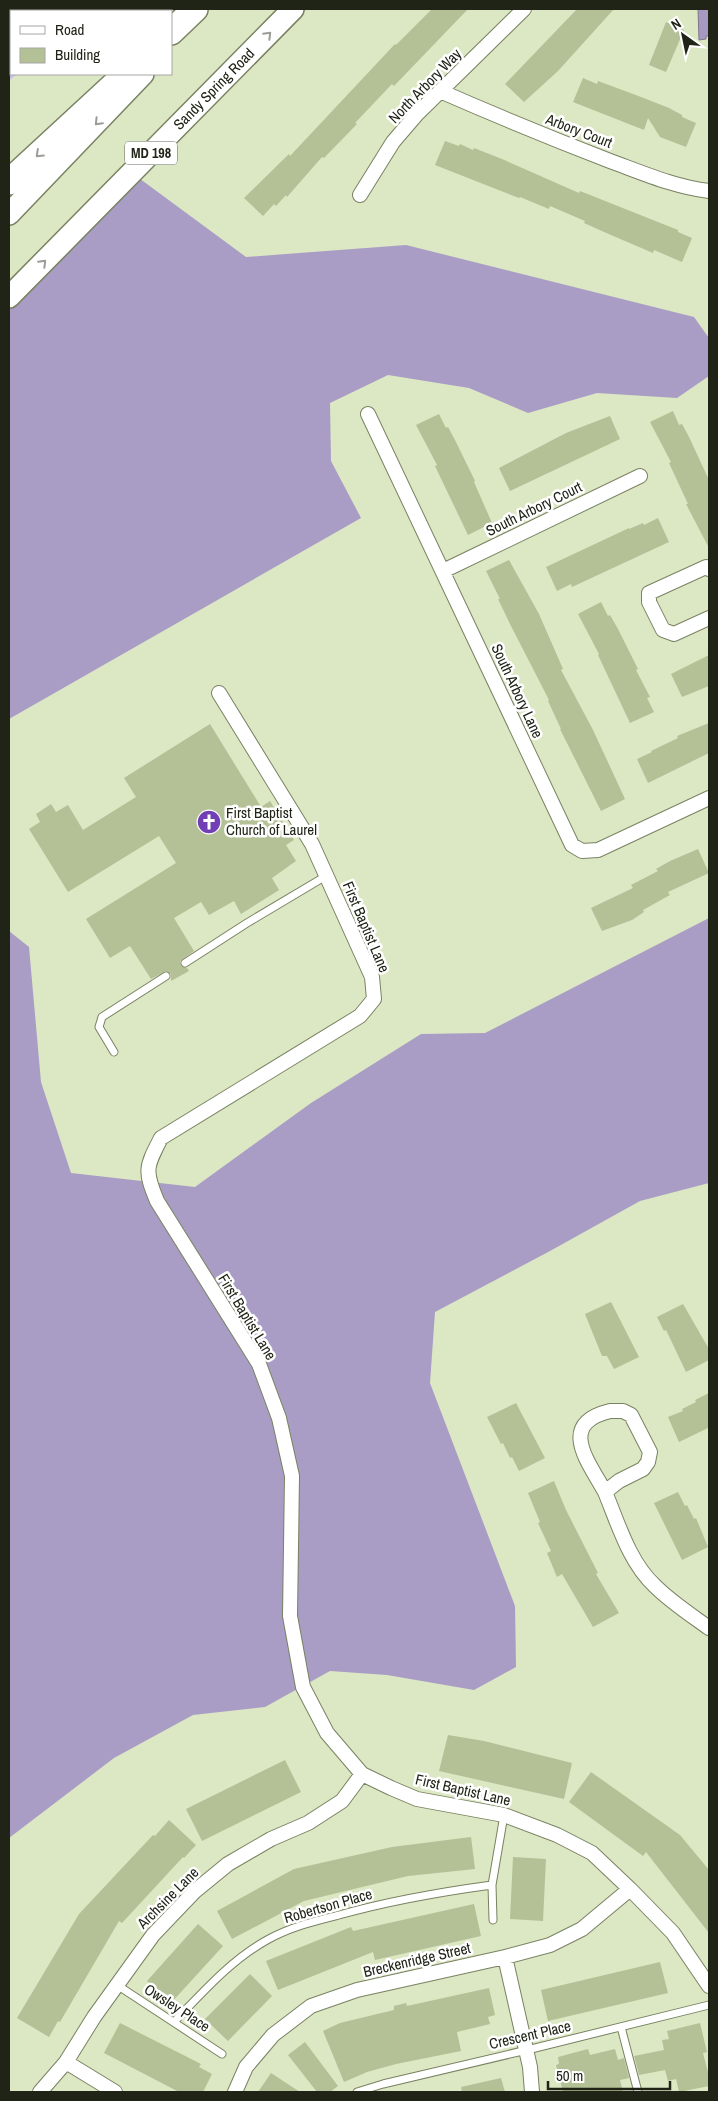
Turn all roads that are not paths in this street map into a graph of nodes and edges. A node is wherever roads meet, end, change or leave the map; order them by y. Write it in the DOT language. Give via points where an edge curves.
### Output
graph roads {
  1 [pos="195,9"];
  2 [pos="204,9"];
  3 [pos="294,9"];
  4 [pos="524,9"];
  5 [pos="172,31"];
  6 [pos="172,43"];
  7 [pos="125,75"];
  8 [pos="142,75"];
  9 [pos="440,91"];
  10 [pos="9,182"];
  11 [pos="709,191"];
  12 [pos="360,195"];
  13 [pos="9,214"];
  14 [pos="9,298"];
  15 [pos="368,414"];
  16 [pos="640,476"];
  17 [pos="709,569"];
  18 [pos="443,571"];
  19 [pos="709,618"];
  20 [pos="219,693"];
  21 [pos="709,798"];
  22 [pos="326,876"];
  23 [pos="186,963"];
  24 [pos="166,976"];
  25 [pos="114,1052"];
  26 [pos="605,1492"];
  27 [pos="709,1628"];
  28 [pos="362,1774"];
  29 [pos="504,1815"];
  30 [pos="492,1885"];
  31 [pos="630,1889"];
  32 [pos="493,1920"];
  33 [pos="505,1957"];
  34 [pos="117,1985"];
  35 [pos="709,1986"];
  36 [pos="709,2005"];
  37 [pos="174,2022"];
  38 [pos="621,2027"];
  39 [pos="527,2050"];
  40 [pos="222,2054"];
  41 [pos="66,2062"];
  42 [pos="40,2092"];
  43 [pos="115,2092"];
  44 [pos="234,2092"];
  45 [pos="357,2092"];
  46 [pos="532,2092"];
  47 [pos="638,2092"];
  1 -- 5 [label="highway"];
  2 -- 6 [label="main road"];
  14 -- 3 [label="main road, Sandy Spring Road / MD 198, one-way"];
  4 -- 9 [label="street, North Arbory Way"];
  7 -- 10 [label="highway, one-way"];
  8 -- 13 [label="main road, one-way"];
  9 -- 11 [label="street, Arbory Court" via="536,133 658,179"];
  9 -- 12 [label="street, North Arbory Way" via="394,142"];
  15 -- 18 [label="street, South Arbory Lane"];
  16 -- 18 [label="street, South Arbory Court"];
  17 -- 19 [label="street" via="706,566 649,592 649,602 663,630 674,634"];
  18 -- 21 [label="street, South Arbory Lane" via="559,821 577,849 588,852 610,846"];
  20 -- 22 [label="street, First Baptist Lane" via="291,807"];
  22 -- 23 [label="lane"];
  22 -- 28 [label="street, First Baptist Lane" via="372,977 374,999 360,1016 161,1138 149,1160 148,1179 156,1201 259,1364 279,1418 292,1476 290,1616 303,1687 327,1733"];
  24 -- 25 [label="lane" via="102,1017 99,1027"];
  26 -- 26 [label="street" via="581,1448 579,1438 588,1421 598,1414 610,1410 623,1411 631,1415 644,1438 650,1452 648,1462 643,1469 618,1481"];
  26 -- 27 [label="street" via="635,1560 654,1585"];
  28 -- 29 [label="street, First Baptist Lane" via="417,1798"];
  28 -- 34 [label="street, Archsine Lane" via="342,1801 308,1823 271,1839 228,1864 194,1891 153,1935"];
  29 -- 30 [label="lane"];
  29 -- 31 [label="street, First Baptist Lane" via="558,1835 592,1854"];
  30 -- 32 [label="lane"];
  30 -- 37 [label="lane, Robertson Place" via="440,1892 302,1924 268,1939 241,1957"];
  31 -- 33 [label="street, Breckenridge Street" via="582,1929 550,1945"];
  31 -- 35 [label="street, First Baptist Lane" via="674,1934"];
  33 -- 39 [label="street"];
  33 -- 44 [label="street, Breckenridge Street" via="357,1990 311,2006 273,2034 246,2066"];
  34 -- 37 [label="lane, Owsley Place"];
  34 -- 41 [label="street, Archsine Lane"];
  36 -- 38 [label="lane, Crescent Place"];
  37 -- 40 [label="lane, Owsley Place"];
  38 -- 39 [label="lane, Crescent Place"];
  38 -- 47 [label="lane"];
  39 -- 45 [label="lane, Crescent Place"];
  39 -- 46 [label="street"];
  41 -- 42 [label="street, Archsine Lane"];
  41 -- 43 [label="street"];
}
